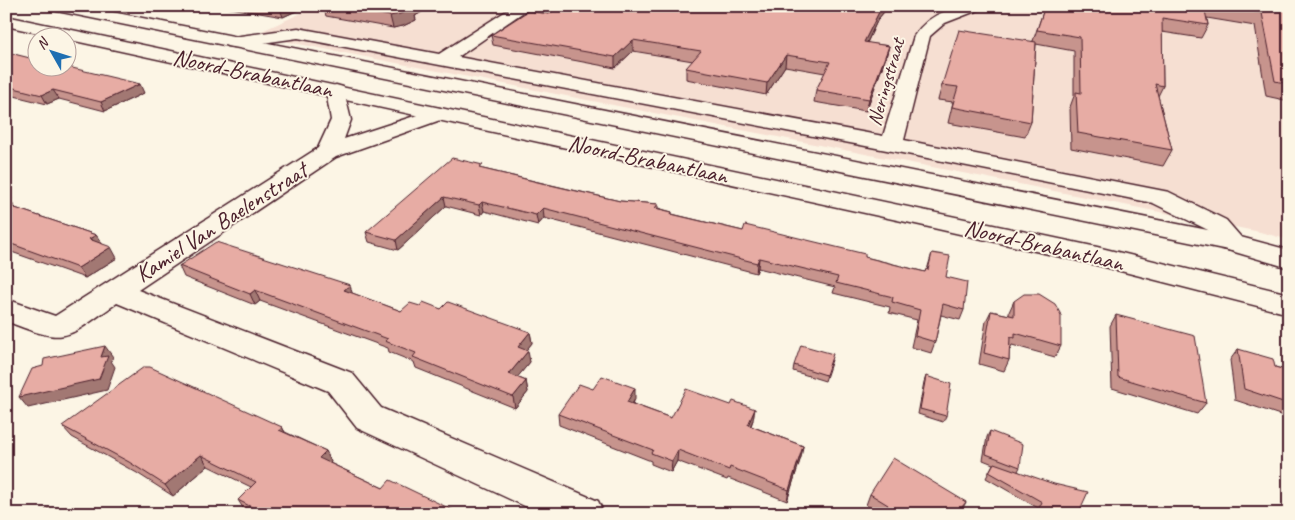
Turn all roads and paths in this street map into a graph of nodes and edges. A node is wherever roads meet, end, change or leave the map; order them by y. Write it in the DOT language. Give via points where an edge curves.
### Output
graph roads {
  1 [pos="56,6"];
  2 [pos="525,6"];
  3 [pos="976,6"];
  4 [pos="6,21"];
  5 [pos="233,42"];
  6 [pos="191,60"];
  7 [pos="440,61"];
  8 [pos="336,91"];
  9 [pos="439,114"];
  10 [pos="892,144"];
  11 [pos="328,152"];
  12 [pos="1233,243"];
  13 [pos="1289,259"];
  14 [pos="114,292"];
  15 [pos="1289,304"];
  16 [pos="6,309"];
  17 [pos="584,514"];
  1 -- 5 [label="main road, Noord-Brabantlaan"];
  2 -- 7 [label="main road"];
  3 -- 10 [label="main road, Neringstraat" via="937,20 922,36"];
  4 -- 6 [label="main road, Noord-Brabantlaan"];
  5 -- 6 [label="main road"];
  5 -- 7 [label="main road, Noord-Brabantlaan" via="298,33"];
  5 -- 12 [label="main road, Noord-Brabantlaan"];
  6 -- 8 [label="main road, Noord-Brabantlaan"];
  7 -- 10 [label="main road, Noord-Brabantlaan"];
  8 -- 9 [label="main road, Noord-Brabantlaan"];
  8 -- 11 [label="main road, Kamiel Van Baelenstraat" via="341,120"];
  9 -- 11 [label="main road, Kamiel Van Baelenstraat"];
  9 -- 15 [label="main road, Noord-Brabantlaan" via="1078,252"];
  10 -- 12 [label="main road, Noord-Brabantlaan" via="1160,197 1217,225"];
  11 -- 14 [label="main road, Kamiel Van Baelenstraat"];
  12 -- 13 [label="main road, Noord-Brabantlaan"];
  14 -- 16 [label="main road, Kamiel Van Baelenstraat" via="60,328"];
  14 -- 17 [label="main road, Kamiel Van Baelenstraat" via="340,382 369,418"];
}
